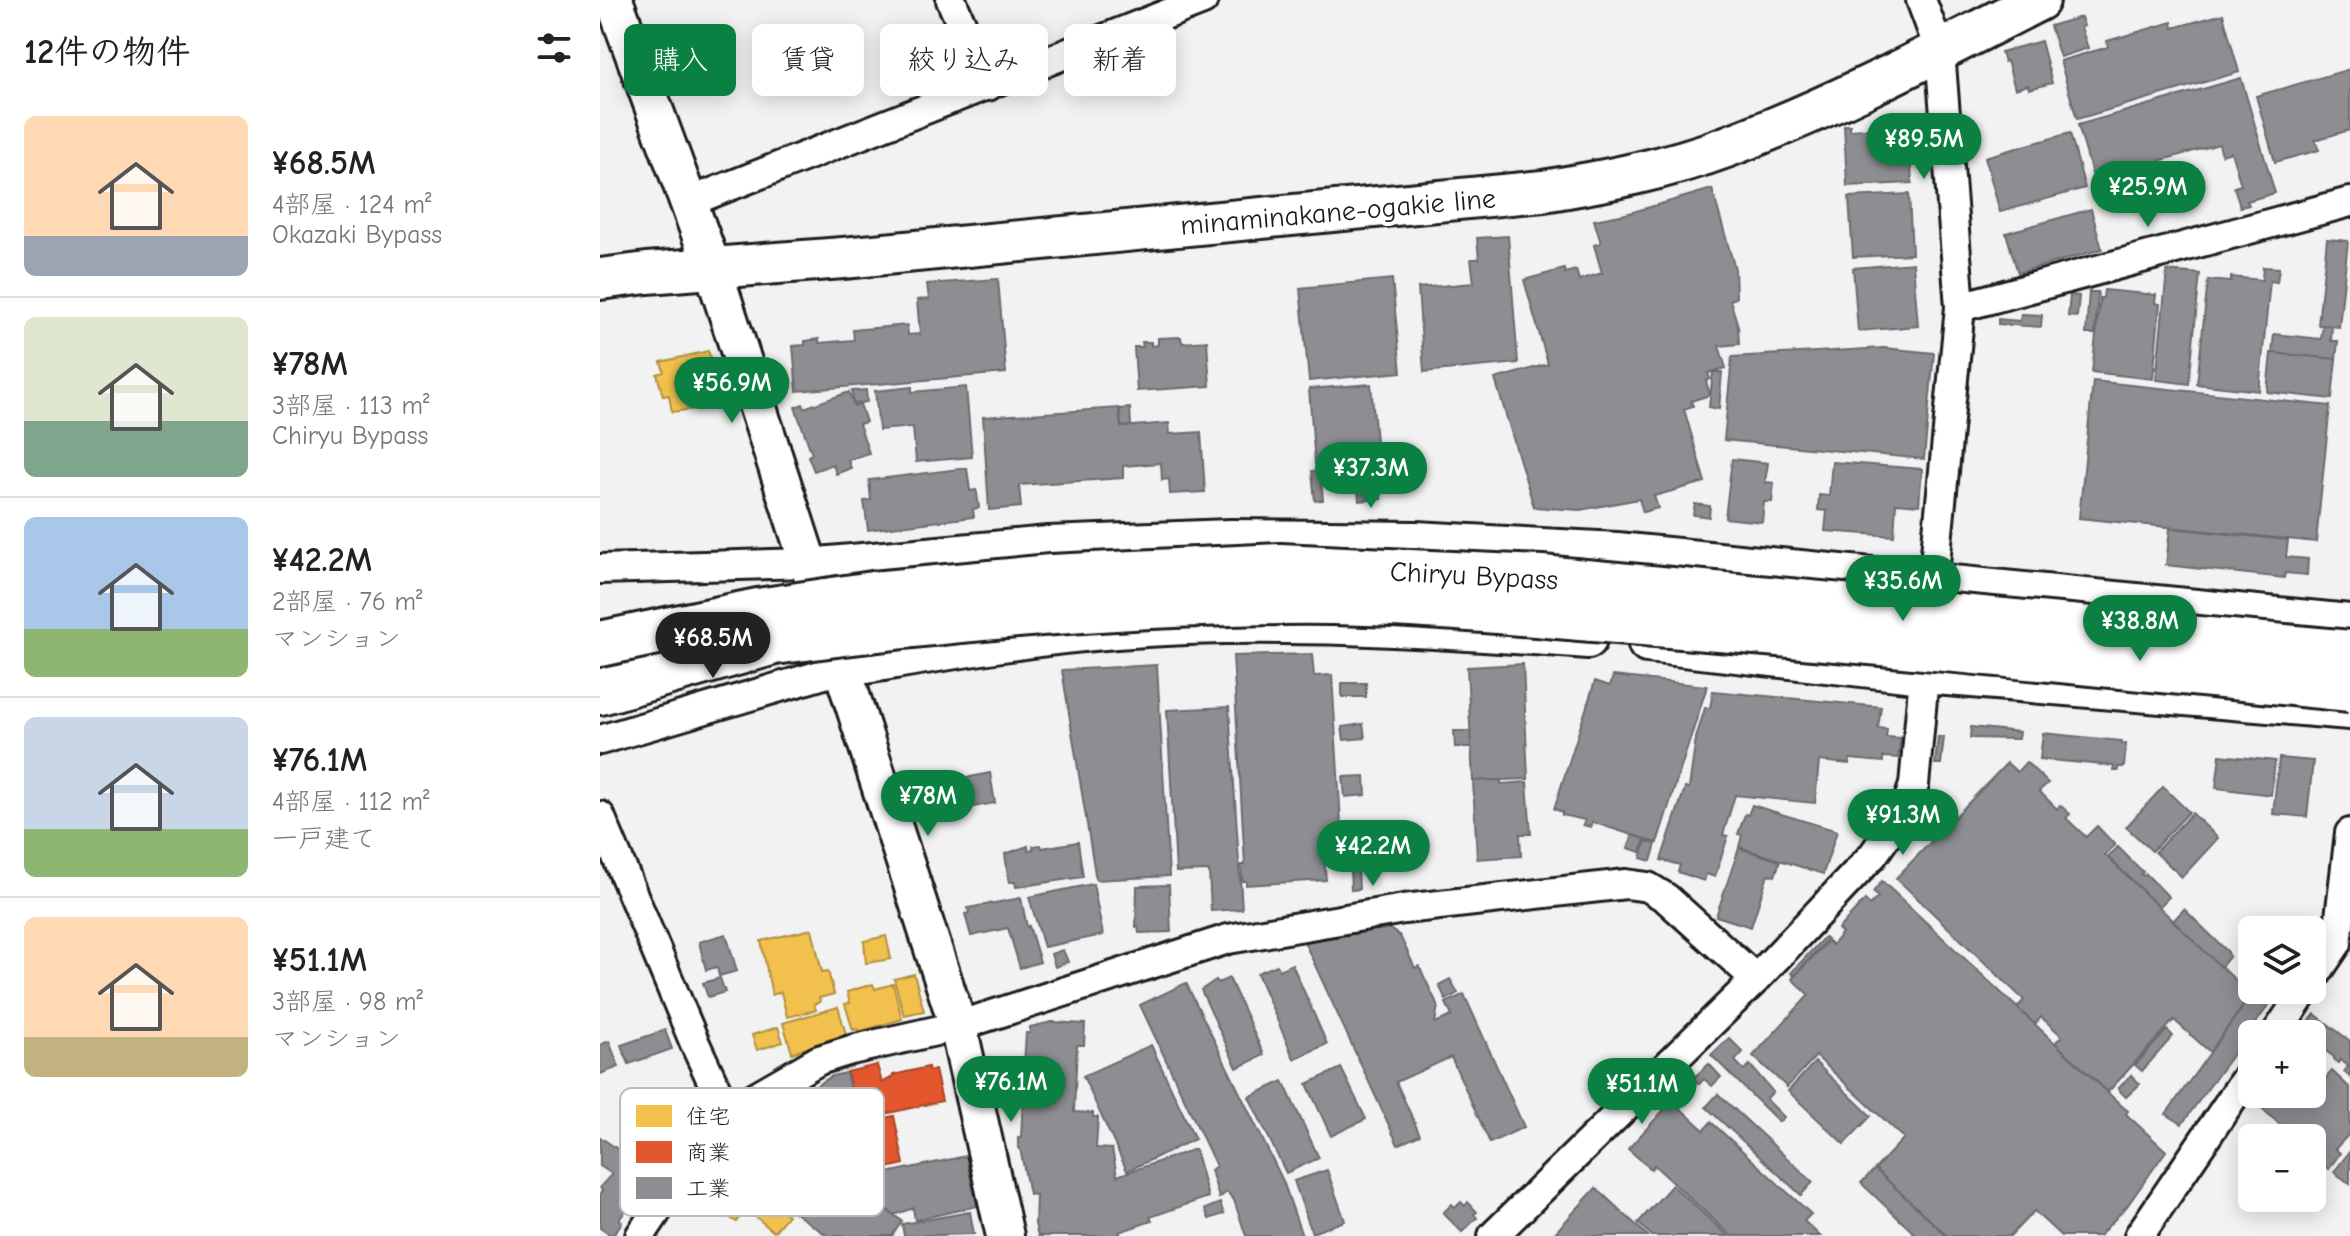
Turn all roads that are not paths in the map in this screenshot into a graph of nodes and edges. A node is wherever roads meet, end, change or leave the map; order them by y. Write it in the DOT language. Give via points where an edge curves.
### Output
graph roads {
  1 [pos="614,0"];
  2 [pos="951,0"];
  3 [pos="1203,0"];
  4 [pos="1921,0"];
  5 [pos="2039,0"];
  6 [pos="961,24"];
  7 [pos="1940,51"];
  8 [pos="1048,62"];
  9 [pos="962,96"];
  10 [pos="689,202"];
  11 [pos="2350,202"];
  12 [pos="713,269"];
  13 [pos="600,279"];
  14 [pos="1960,307"];
  15 [pos="808,563"];
  16 [pos="600,569"];
  17 [pos="1934,577"];
  18 [pos="873,594"];
  19 [pos="2350,619"];
  20 [pos="600,623"];
  21 [pos="774,642"];
  22 [pos="600,644"];
  23 [pos="2350,653"];
  24 [pos="841,669"];
  25 [pos="1924,675"];
  26 [pos="600,679"];
  27 [pos="2350,689"];
  28 [pos="600,692"];
  29 [pos="2350,711"];
  30 [pos="600,740"];
  31 [pos="600,816"];
  32 [pos="2350,833"];
  33 [pos="2326,959"];
  34 [pos="1756,979"];
  35 [pos="958,1026"];
  36 [pos="715,1088"];
  37 [pos="770,1088"];
  38 [pos="2238,1090"];
  39 [pos="653,1216"];
  40 [pos="640,1236"];
  41 [pos="1005,1236"];
  42 [pos="1493,1236"];
  43 [pos="2139,1236"];
  1 -- 10 [label="street"];
  2 -- 6 [label="street"];
  3 -- 8 [label="street"];
  4 -- 7 [label="street"];
  5 -- 7 [label="main road, minaminakane-ogakie line"];
  7 -- 12 [label="main road, minaminakane-ogakie line" via="1723,148 1601,182 1511,195"];
  7 -- 14 [label="street"];
  9 -- 10 [label="street"];
  10 -- 12 [label="street"];
  11 -- 14 [label="street"];
  12 -- 13 [label="main road, minaminakane-ogakie line"];
  12 -- 15 [label="street"];
  14 -- 17 [label="street"];
  15 -- 16 [label="street"];
  15 -- 17 [label="street" via="1048,541 1230,534 1617,547"];
  15 -- 24 [label="street"];
  17 -- 19 [label="street"];
  17 -- 25 [label="street"];
  18 -- 20 [label="highway, bridge" via="759,596"];
  18 -- 22 [label="highway, Chiryu Bypass, bridge"];
  18 -- 23 [label="highway, Chiryu Bypass, bridge" via="1158,570 1403,570 1557,579"];
  21 -- 26 [label="highway"];
  21 -- 27 [label="highway, Chiryu Bypass, bridge" via="1049,612 1300,602 1681,626"];
  21 -- 28 [label="highway"];
  24 -- 25 [label="street" via="1117,630 1243,625 1462,631 1642,644"];
  24 -- 30 [label="street"];
  24 -- 35 [label="street"];
  25 -- 29 [label="street"];
  25 -- 34 [label="street" via="1914,785 1906,808 1873,855"];
  31 -- 36 [label="street"];
  32 -- 33 [label="street" via="2337,943"];
  34 -- 35 [label="street" via="1666,898 1648,887 1626,884 1404,909 1228,939"];
  34 -- 42 [label="street"];
  35 -- 37 [label="street" via="819,1060"];
  35 -- 41 [label="street"];
  38 -- 43 [label="street"];
  39 -- 40 [label="street"];
}
